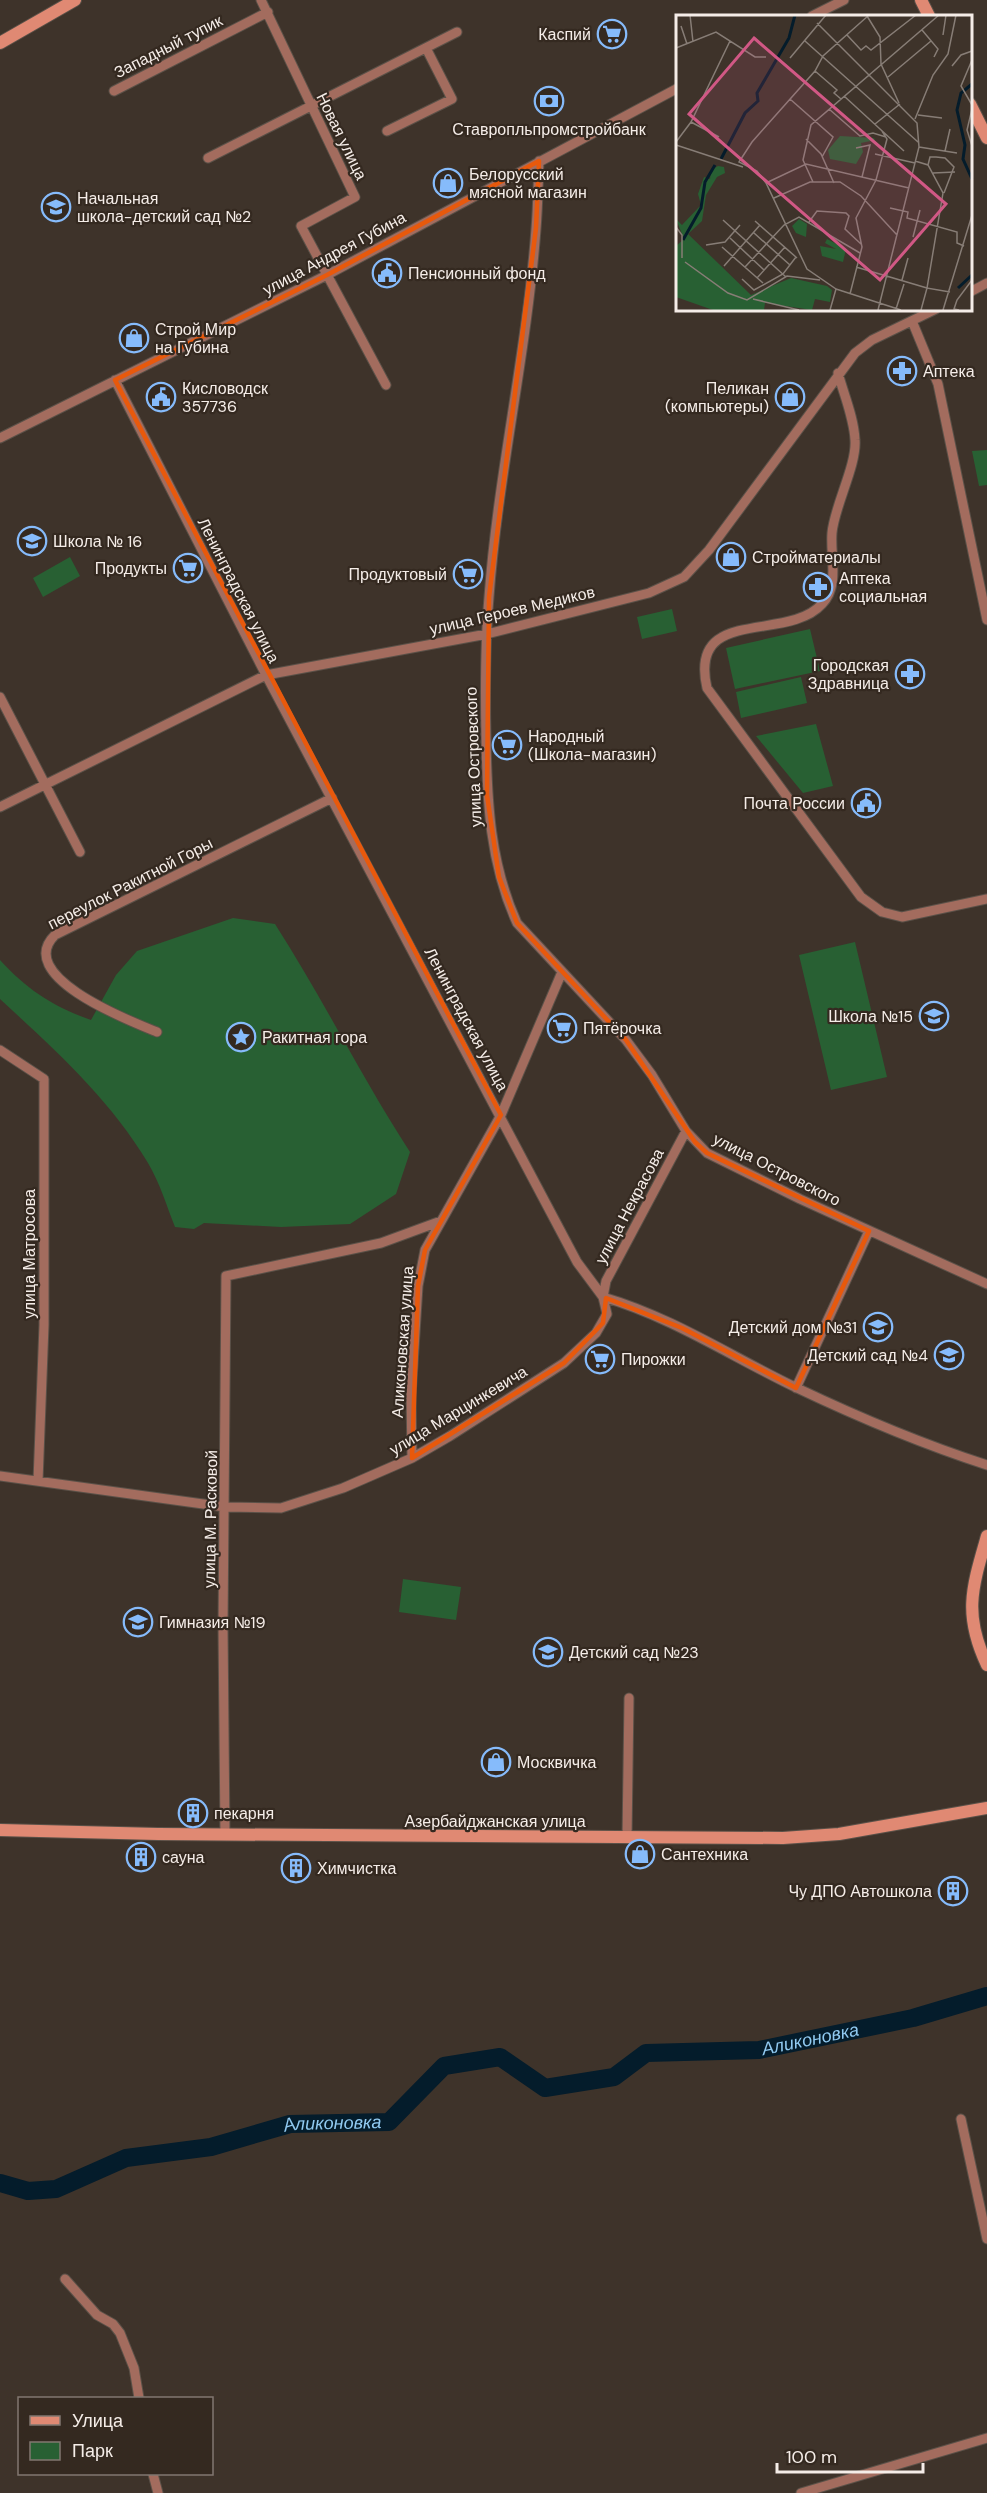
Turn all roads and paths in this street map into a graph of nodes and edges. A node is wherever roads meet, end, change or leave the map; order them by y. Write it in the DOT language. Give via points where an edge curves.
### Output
graph roads {
  1 [pos="75,0"];
  2 [pos="261,0"];
  3 [pos="844,0"];
  4 [pos="921,0"];
  5 [pos="268,12"];
  6 [pos="814,15"];
  7 [pos="928,15"];
  8 [pos="457,32"];
  9 [pos="0,43"];
  10 [pos="426,48"];
  11 [pos="676,89"];
  12 [pos="114,91"];
  13 [pos="310,106"];
  14 [pos="972,108"];
  15 [pos="387,131"];
  16 [pos="987,138"];
  17 [pos="208,158"];
  18 [pos="539,161"];
  19 [pos="327,275"];
  20 [pos="987,283"];
  21 [pos="972,291"];
  22 [pos="934,310"];
  23 [pos="912,321"];
  24 [pos="838,374"];
  25 [pos="115,380"];
  26 [pos="386,385"];
  27 [pos="0,438"];
  28 [pos="987,620"];
  29 [pos="487,634"];
  30 [pos="266,675"];
  31 [pos="0,698"];
  32 [pos="47,784"];
  33 [pos="332,798"];
  34 [pos="0,807"];
  35 [pos="80,852"];
  36 [pos="987,899"];
  37 [pos="562,972"];
  38 [pos="157,1032"];
  39 [pos="0,1050"];
  40 [pos="501,1115"];
  41 [pos="686,1131"];
  42 [pos="441,1221"];
  43 [pos="869,1231"];
  44 [pos="987,1284"];
  45 [pos="603,1297"];
  46 [pos="796,1388"];
  47 [pos="412,1458"];
  48 [pos="987,1465"];
  49 [pos="0,1476"];
  50 [pos="38,1481"];
  51 [pos="225,1507"];
  52 [pos="987,1536"];
  53 [pos="987,1665"];
  54 [pos="629,1698"];
  55 [pos="987,1808"];
  56 [pos="0,1830"];
  57 [pos="225,1835"];
  58 [pos="627,1838"];
  59 [pos="961,2119"];
  60 [pos="987,2239"];
  61 [pos="65,2279"];
  62 [pos="139,2397"];
  63 [pos="987,2438"];
  64 [pos="153,2475"];
  65 [pos="158,2493"];
  66 [pos="801,2493"];
  1 -- 9 [label="main road"];
  2 -- 5 [label="street, Новая улица"];
  3 -- 6 [label="street"];
  4 -- 7 [label="main road"];
  5 -- 12 [label="street, Западный тупик"];
  5 -- 13 [label="street, Новая улица"];
  8 -- 10 [label="street"];
  10 -- 13 [label="street"];
  10 -- 15 [label="street" via="452,99"];
  11 -- 18 [label="street, улица Андрея Губина"];
  13 -- 17 [label="street"];
  13 -- 19 [label="street, Новая улица" via="355,197 301,226"];
  14 -- 16 [label="main road"];
  18 -- 19 [label="street, улица Андрея Губина"];
  18 -- 29 [label="street, улица Островского" via="536,228 492,564"];
  19 -- 25 [label="street, улица Андрея Губина"];
  19 -- 26 [label="street, Новая улица"];
  20 -- 21 [label="street"];
  22 -- 23 [label="street, улица Героев Медиков"];
  23 -- 24 [label="street, улица Героев Медиков" via="863,346"];
  23 -- 28 [label="street" via="937,378"];
  24 -- 29 [label="street, улица Героев Медиков" via="709,550 684,577 649,593"];
  24 -- 36 [label="street" via="856,442 832,532 832,586 822,604 801,619 730,633 714,643 706,654 707,688 861,897 882,912 902,917"];
  25 -- 27 [label="street, улица Андрея Губина"];
  25 -- 30 [label="street, Ленинградская улица"];
  29 -- 30 [label="street, улица Героев Медиков"];
  29 -- 37 [label="street, улица Островского" via="488,795 499,876 517,923"];
  30 -- 32 [label="street, улица Героев Медиков"];
  30 -- 33 [label="street, Ленинградская улица"];
  31 -- 32 [label="street"];
  32 -- 34 [label="street, улица Героев Медиков"];
  32 -- 35 [label="street"];
  33 -- 38 [label="street, переулок Ракитной Горы" via="55,935 47,943 47,962 63,981 98,1007"];
  33 -- 40 [label="street, Ленинградская улица"];
  37 -- 40 [label="street, Аликоновская улица"];
  37 -- 41 [label="street, улица Островского" via="626,1040"];
  39 -- 50 [label="street, улица Матросова" via="44,1079 44,1325"];
  40 -- 42 [label="street, Аликоновская улица"];
  40 -- 45 [label="street, Ленинградская улица" via="577,1262"];
  41 -- 43 [label="street, улица Островского" via="706,1153"];
  41 -- 45 [label="street, улица Некрасова" via="606,1281"];
  42 -- 47 [label="street, Аликоновская улица" via="425,1250 418,1286 411,1396"];
  42 -- 51 [label="street, улица М. Расковой" via="381,1243 226,1276"];
  43 -- 44 [label="street, улица Островского"];
  43 -- 46 [label="street"];
  45 -- 46 [label="street" via="682,1328"];
  45 -- 47 [label="street, улица Марцинкевича" via="607,1314 603,1323 564,1363"];
  46 -- 48 [label="street"];
  47 -- 51 [label="street, улица Марцинкевича" via="343,1488 281,1508"];
  49 -- 50 [label="street, улица Марцинкевича"];
  50 -- 51 [label="street, улица Марцинкевича"];
  51 -- 57 [label="street, улица М. Расковой"];
  52 -- 53 [label="main road" via="971,1613"];
  54 -- 58 [label="street"];
  55 -- 58 [label="main road, Азербайджанская улица" via="818,1836"];
  56 -- 57 [label="main road, Азербайджанская улица"];
  57 -- 58 [label="main road, Азербайджанская улица"];
  59 -- 60 [label="street"];
  61 -- 62 [label="street" via="97,2315 120,2333 134,2368"];
  63 -- 66 [label="street"];
  64 -- 65 [label="street"];
}
